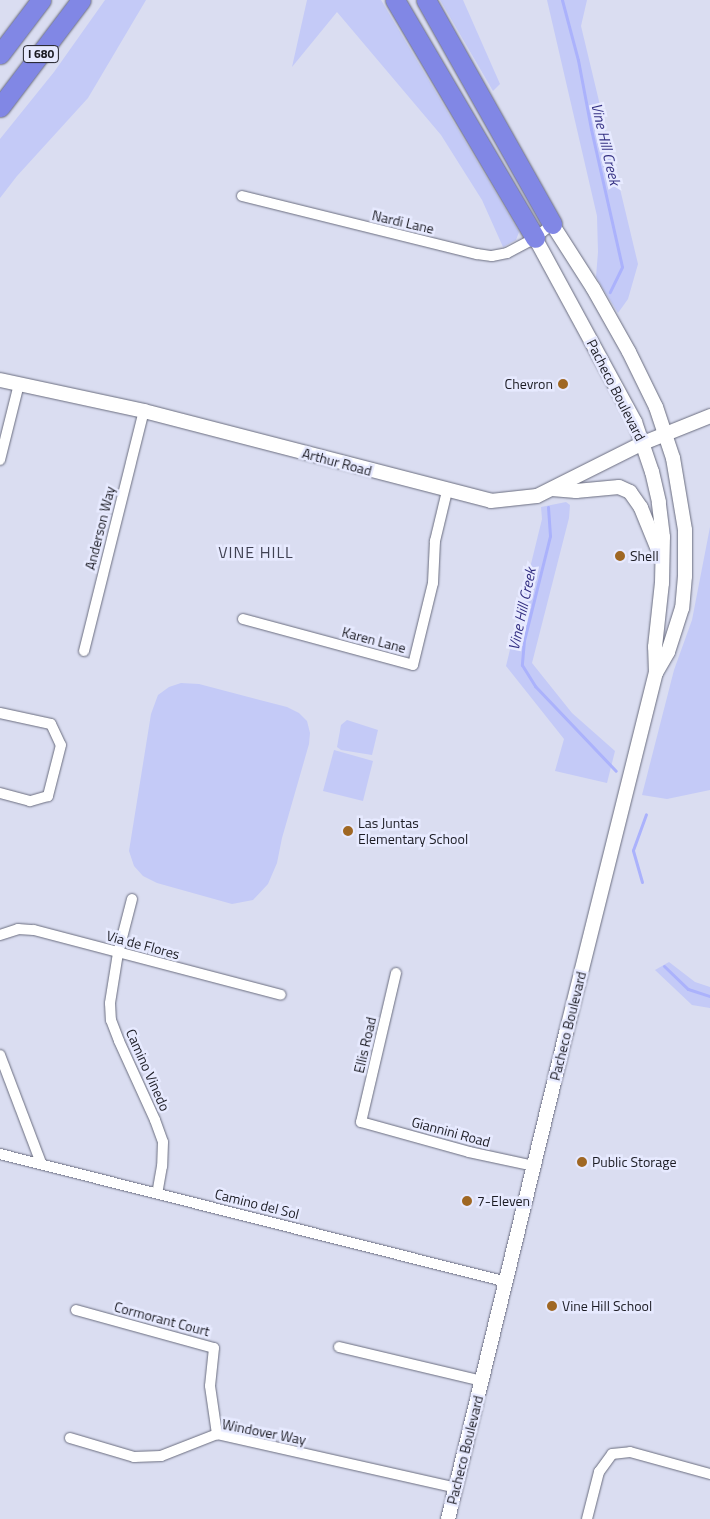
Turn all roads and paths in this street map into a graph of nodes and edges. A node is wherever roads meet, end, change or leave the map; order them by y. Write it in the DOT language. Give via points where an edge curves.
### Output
graph roads {
  1 [pos="40,0"];
  2 [pos="81,0"];
  3 [pos="395,0"];
  4 [pos="426,0"];
  5 [pos="0,54"];
  6 [pos="0,107"];
  7 [pos="242,196"];
  8 [pos="552,224"];
  9 [pos="535,238"];
  10 [pos="0,380"];
  11 [pos="19,384"];
  12 [pos="144,411"];
  13 [pos="710,416"];
  14 [pos="666,434"];
  15 [pos="643,443"];
  16 [pos="0,460"];
  17 [pos="552,489"];
  18 [pos="447,491"];
  19 [pos="662,559"];
  20 [pos="243,618"];
  21 [pos="84,651"];
  22 [pos="656,673"];
  23 [pos="0,713"];
  24 [pos="0,793"];
  25 [pos="132,899"];
  26 [pos="0,936"];
  27 [pos="118,953"];
  28 [pos="396,974"];
  29 [pos="281,995"];
  30 [pos="0,1055"];
  31 [pos="362,1122"];
  32 [pos="0,1154"];
  33 [pos="41,1163"];
  34 [pos="534,1166"];
  35 [pos="157,1193"];
  36 [pos="506,1282"];
  37 [pos="76,1310"];
  38 [pos="340,1346"];
  39 [pos="482,1381"];
  40 [pos="217,1434"];
  41 [pos="70,1438"];
  42 [pos="710,1474"];
  43 [pos="456,1488"];
  44 [pos="448,1519"];
  45 [pos="587,1519"];
  1 -- 5 [label="highway, I 680"];
  2 -- 6 [label="highway, I 680"];
  3 -- 9 [label="highway"];
  4 -- 8 [label="highway"];
  7 -- 9 [label="street, Nardi Lane" via="477,254 507,253"];
  8 -- 9 [label="street, Nardi Lane"];
  8 -- 14 [label="main road, Pacheco Boulevard" via="613,321 656,406"];
  9 -- 15 [label="main road, Pacheco Boulevard" via="600,356"];
  10 -- 11 [label="main road, Arthur Road"];
  11 -- 12 [label="main road, Arthur Road"];
  11 -- 16 [label="street"];
  12 -- 18 [label="main road, Arthur Road"];
  12 -- 21 [label="street, Anderson Way"];
  13 -- 14 [label="main road, Pacheco Boulevard"];
  14 -- 15 [label="main road, Arthur Road"];
  14 -- 22 [label="main road, Pacheco Boulevard" via="685,530 685,576 682,608 671,643"];
  15 -- 17 [label="main road, Arthur Road"];
  15 -- 19 [label="main road, Pacheco Boulevard" via="659,502"];
  17 -- 18 [label="main road, Arthur Road" via="528,498 502,501"];
  17 -- 19 [label="main road" via="576,491 619,487 630,492 641,508"];
  18 -- 20 [label="street, Karen Lane" via="435,541 433,583 413,665"];
  19 -- 22 [label="main road, Pacheco Boulevard"];
  22 -- 34 [label="main road, Pacheco Boulevard"];
  23 -- 24 [label="street" via="51,724 61,745 48,796 30,801"];
  25 -- 27 [label="street, Camino Vinedo"];
  26 -- 27 [label="street, Via de Flores" via="18,929 34,930"];
  27 -- 29 [label="street, Via de Flores"];
  27 -- 35 [label="street, Camino Vinedo" via="110,1003 112,1020 163,1142"];
  28 -- 31 [label="street, Ellis Road"];
  30 -- 33 [label="street"];
  31 -- 34 [label="street, Giannini Road" via="469,1152"];
  32 -- 33 [label="street, Camino del Sol"];
  33 -- 35 [label="street, Camino del Sol"];
  34 -- 36 [label="main road, Pacheco Boulevard"];
  35 -- 36 [label="street, Camino del Sol"];
  36 -- 39 [label="main road, Pacheco Boulevard"];
  37 -- 40 [label="street, Cormorant Court" via="214,1348 210,1386"];
  38 -- 39 [label="street, Pacheco Boulevard"];
  39 -- 43 [label="main road, Pacheco Boulevard"];
  40 -- 41 [label="street, Windover Way" via="161,1456 134,1457"];
  40 -- 43 [label="street, Windover Way"];
  42 -- 45 [label="street" via="630,1452 612,1454 599,1472"];
  43 -- 44 [label="main road, Pacheco Boulevard"];
}
